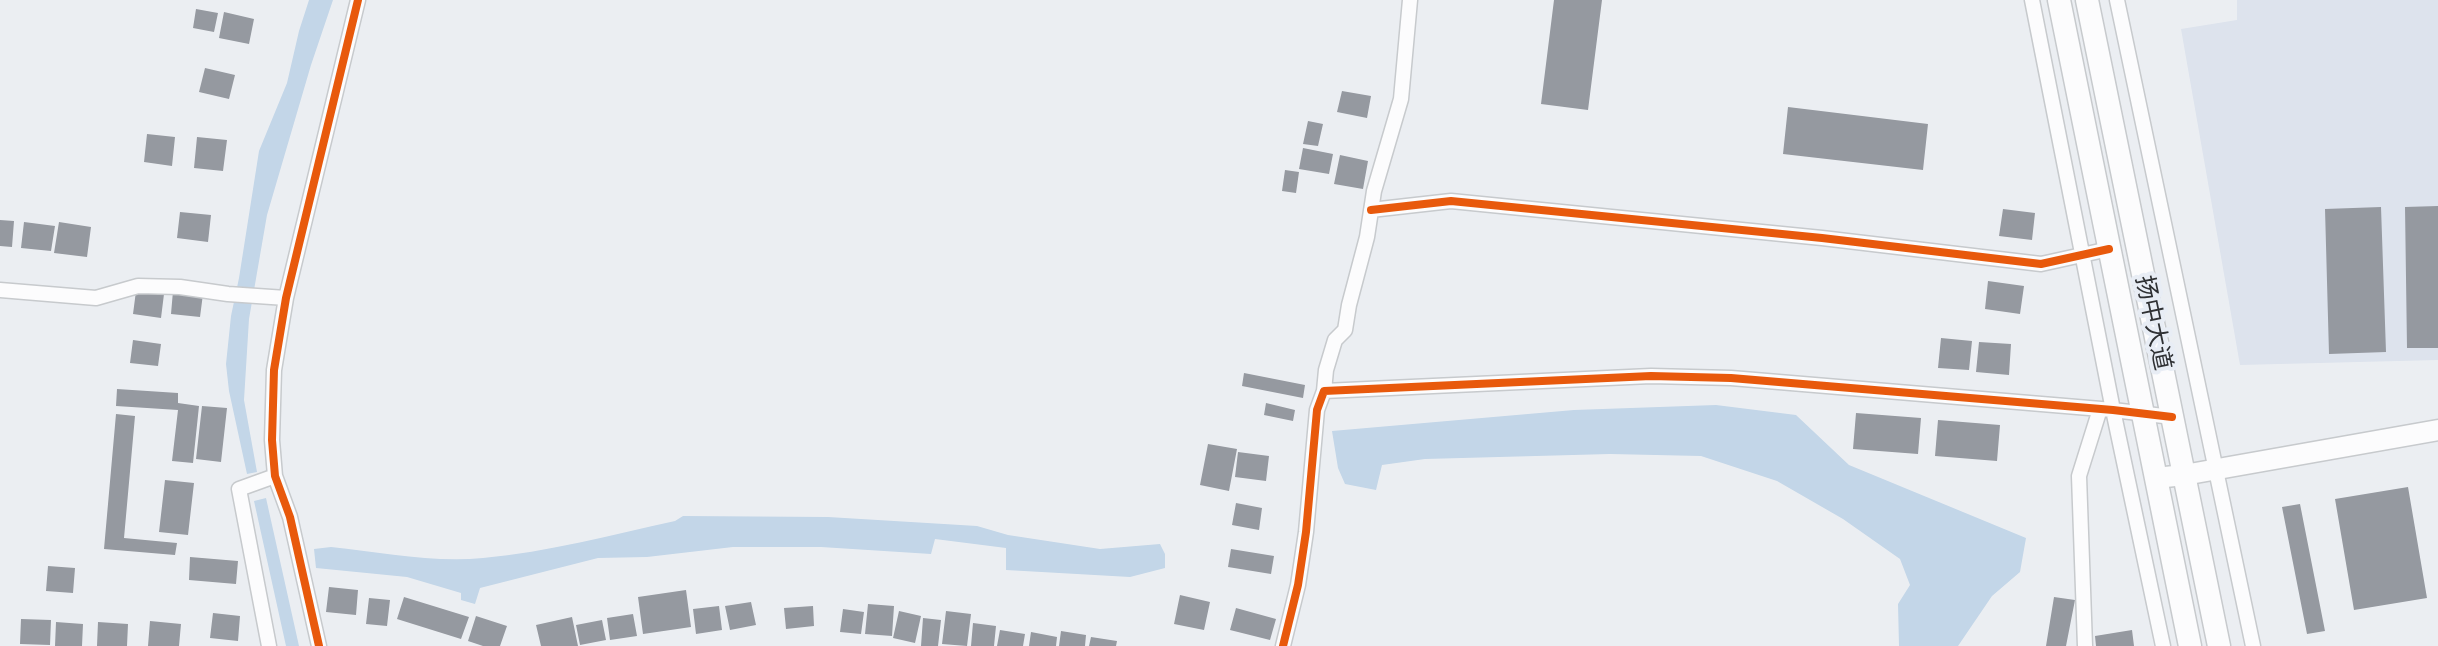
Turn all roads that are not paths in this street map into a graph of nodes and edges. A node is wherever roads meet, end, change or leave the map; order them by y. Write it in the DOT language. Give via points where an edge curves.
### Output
graph roads {
  1 [pos="358,0"];
  2 [pos="1410,0"];
  3 [pos="2032,0"];
  4 [pos="2059,0"];
  5 [pos="2087,0"];
  6 [pos="2117,0"];
  7 [pos="1371,210"];
  8 [pos="2109,249"];
  9 [pos="2084,255"];
  10 [pos="0,290"];
  11 [pos="286,298"];
  12 [pos="1324,391"];
  13 [pos="2106,410"];
  14 [pos="2142,415"];
  15 [pos="2172,417"];
  16 [pos="2438,430"];
  17 [pos="2217,469"];
  18 [pos="2184,475"];
  19 [pos="275,476"];
  20 [pos="2156,478"];
  21 [pos="269,646"];
  22 [pos="319,646"];
  23 [pos="1283,646"];
  24 [pos="2085,646"];
  25 [pos="2163,646"];
  26 [pos="2190,646"];
  27 [pos="2219,646"];
  28 [pos="2253,646"];
  1 -- 11 [label="street"];
  2 -- 7 [label="street" via="1401,99"];
  3 -- 9 [label="street"];
  4 -- 8 [label="main road, 扬中大道"];
  5 -- 15 [label="main road, 扬中大道"];
  6 -- 17 [label="street"];
  7 -- 9 [label="street" via="1451,201 2041,264"];
  7 -- 12 [label="street" via="1345,330 1335,340"];
  8 -- 9 [label="street"];
  8 -- 14 [label="main road, 扬中大道"];
  9 -- 13 [label="street"];
  10 -- 11 [label="street" via="96,298 152,286"];
  11 -- 19 [label="street" via="274,370"];
  12 -- 13 [label="street" via="1651,376"];
  12 -- 23 [label="street" via="1317,410 1300,572"];
  13 -- 14 [label="street"];
  13 -- 24 [label="street" via="2079,476"];
  13 -- 25 [label="street"];
  14 -- 15 [label="street"];
  14 -- 20 [label="main road, 扬中大道"];
  15 -- 18 [label="main road, 扬中大道"];
  16 -- 17 [label="street"];
  17 -- 18 [label="street"];
  17 -- 28 [label="street"];
  18 -- 20 [label="street"];
  18 -- 27 [label="main road, 扬中大道"];
  19 -- 21 [label="street" via="239,489"];
  19 -- 22 [label="street" via="290,517"];
  20 -- 26 [label="main road, 扬中大道"];
}
